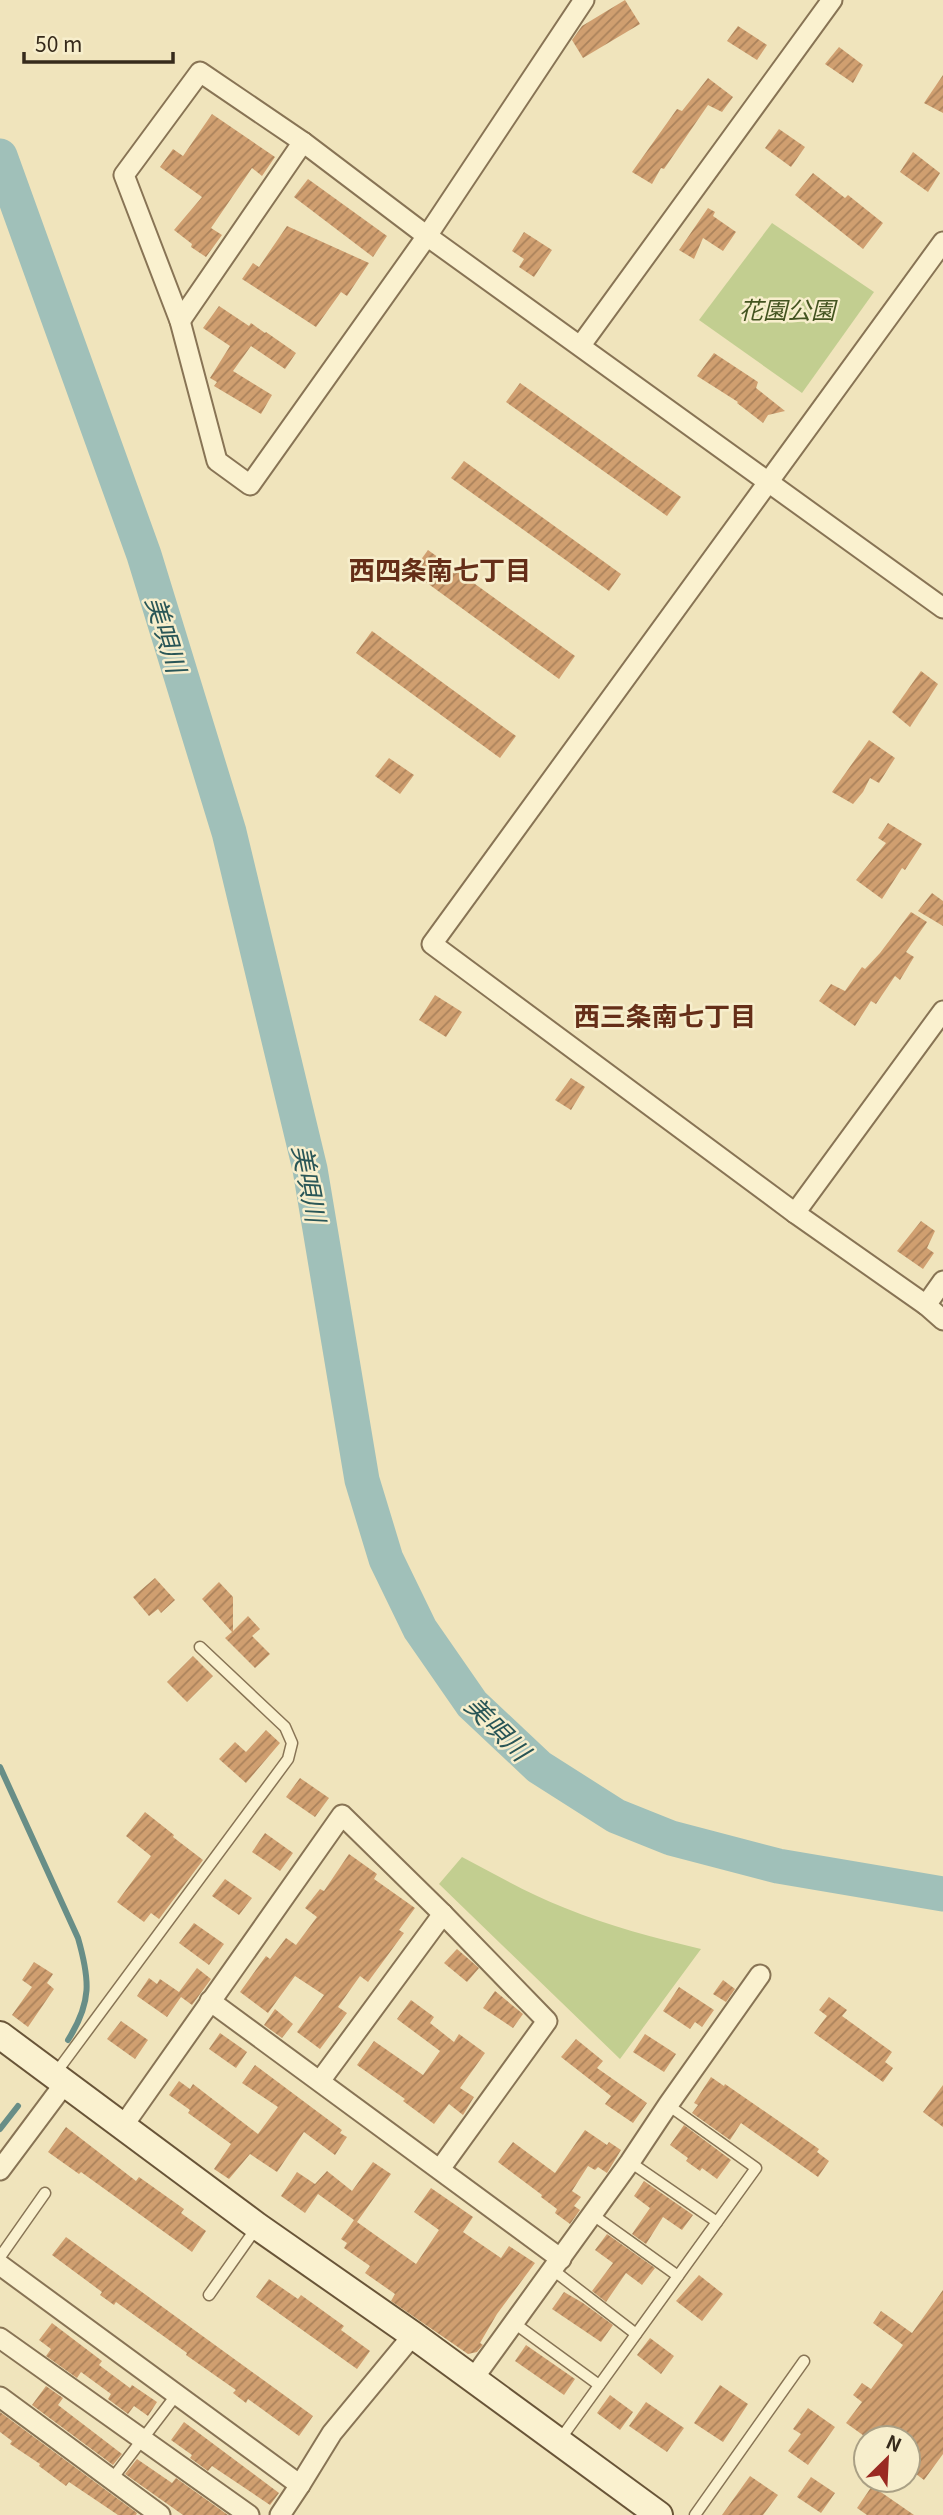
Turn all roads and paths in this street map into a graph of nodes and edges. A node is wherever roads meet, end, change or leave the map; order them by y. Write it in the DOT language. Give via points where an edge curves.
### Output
graph roads {
  1 [pos="583,0"];
  2 [pos="832,0"];
  3 [pos="303,142"];
  4 [pos="427,236"];
  5 [pos="943,242"];
  6 [pos="180,321"];
  7 [pos="581,345"];
  8 [pos="768,480"];
  9 [pos="943,608"];
  10 [pos="943,1011"];
  11 [pos="795,1213"];
  12 [pos="943,1281"];
  13 [pos="926,1305"];
  14 [pos="943,1320"];
  15 [pos="200,1647"];
  16 [pos="443,1914"];
  17 [pos="760,1975"];
  18 [pos="210,2001"];
  19 [pos="0,2035"];
  20 [pos="60,2079"];
  21 [pos="320,2081"];
  22 [pos="667,2105"];
  23 [pos="123,2126"];
  24 [pos="630,2162"];
  25 [pos="439,2169"];
  26 [pos="0,2170"];
  27 [pos="46,2193"];
  28 [pos="593,2215"];
  29 [pos="717,2222"];
  30 [pos="257,2226"];
  31 [pos="0,2257"];
  32 [pos="0,2264"];
  33 [pos="557,2265"];
  34 [pos="678,2276"];
  35 [pos="209,2295"];
  36 [pos="514,2323"];
  37 [pos="413,2334"];
  38 [pos="636,2334"];
  39 [pos="0,2338"];
  40 [pos="804,2361"];
  41 [pos="473,2379"];
  42 [pos="599,2385"];
  43 [pos="177,2394"];
  44 [pos="0,2397"];
  45 [pos="143,2439"];
  46 [pos="559,2441"];
  47 [pos="112,2479"];
  48 [pos="300,2485"];
  49 [pos="160,2515"];
  50 [pos="249,2515"];
  51 [pos="279,2515"];
  52 [pos="659,2515"];
  53 [pos="695,2515"];
  1 -- 4 [label="street"];
  2 -- 7 [label="street"];
  3 -- 4 [label="street"];
  3 -- 6 [label="street"];
  3 -- 6 [label="street" via="200,72 124,175"];
  4 -- 6 [label="street" via="250,485 217,461"];
  4 -- 7 [label="street"];
  5 -- 8 [label="street"];
  7 -- 8 [label="street"];
  8 -- 9 [label="street"];
  8 -- 11 [label="street" via="432,944"];
  10 -- 11 [label="street"];
  11 -- 13 [label="street"];
  12 -- 13 [label="street"];
  13 -- 14 [label="street"];
  15 -- 20 [label="lane" via="285,1727 292,1743 288,1759"];
  16 -- 18 [label="street" via="342,1815"];
  16 -- 21 [label="street"];
  16 -- 25 [label="street" via="547,2021"];
  17 -- 22 [label="street"];
  18 -- 21 [label="street"];
  18 -- 23 [label="street"];
  19 -- 20 [label="street"];
  20 -- 23 [label="street"];
  20 -- 26 [label="street"];
  21 -- 25 [label="street"];
  22 -- 24 [label="street"];
  22 -- 29 [label="lane" via="756,2168"];
  23 -- 30 [label="street"];
  24 -- 28 [label="street"];
  24 -- 29 [label="lane"];
  25 -- 33 [label="street"];
  27 -- 31 [label="lane"];
  28 -- 33 [label="street"];
  28 -- 34 [label="lane"];
  29 -- 34 [label="lane"];
  30 -- 35 [label="lane"];
  30 -- 37 [label="street"];
  32 -- 43 [label="street"];
  33 -- 36 [label="street"];
  33 -- 38 [label="lane"];
  34 -- 38 [label="lane"];
  36 -- 41 [label="street"];
  36 -- 42 [label="lane"];
  37 -- 41 [label="street"];
  37 -- 48 [label="street" via="332,2433"];
  38 -- 42 [label="lane"];
  39 -- 45 [label="street"];
  40 -- 53 [label="lane"];
  41 -- 46 [label="street"];
  42 -- 46 [label="lane"];
  43 -- 45 [label="lane"];
  43 -- 48 [label="street"];
  44 -- 47 [label="street"];
  45 -- 47 [label="lane"];
  45 -- 50 [label="street"];
  46 -- 52 [label="street"];
  47 -- 49 [label="street"];
  48 -- 51 [label="street"];
}
